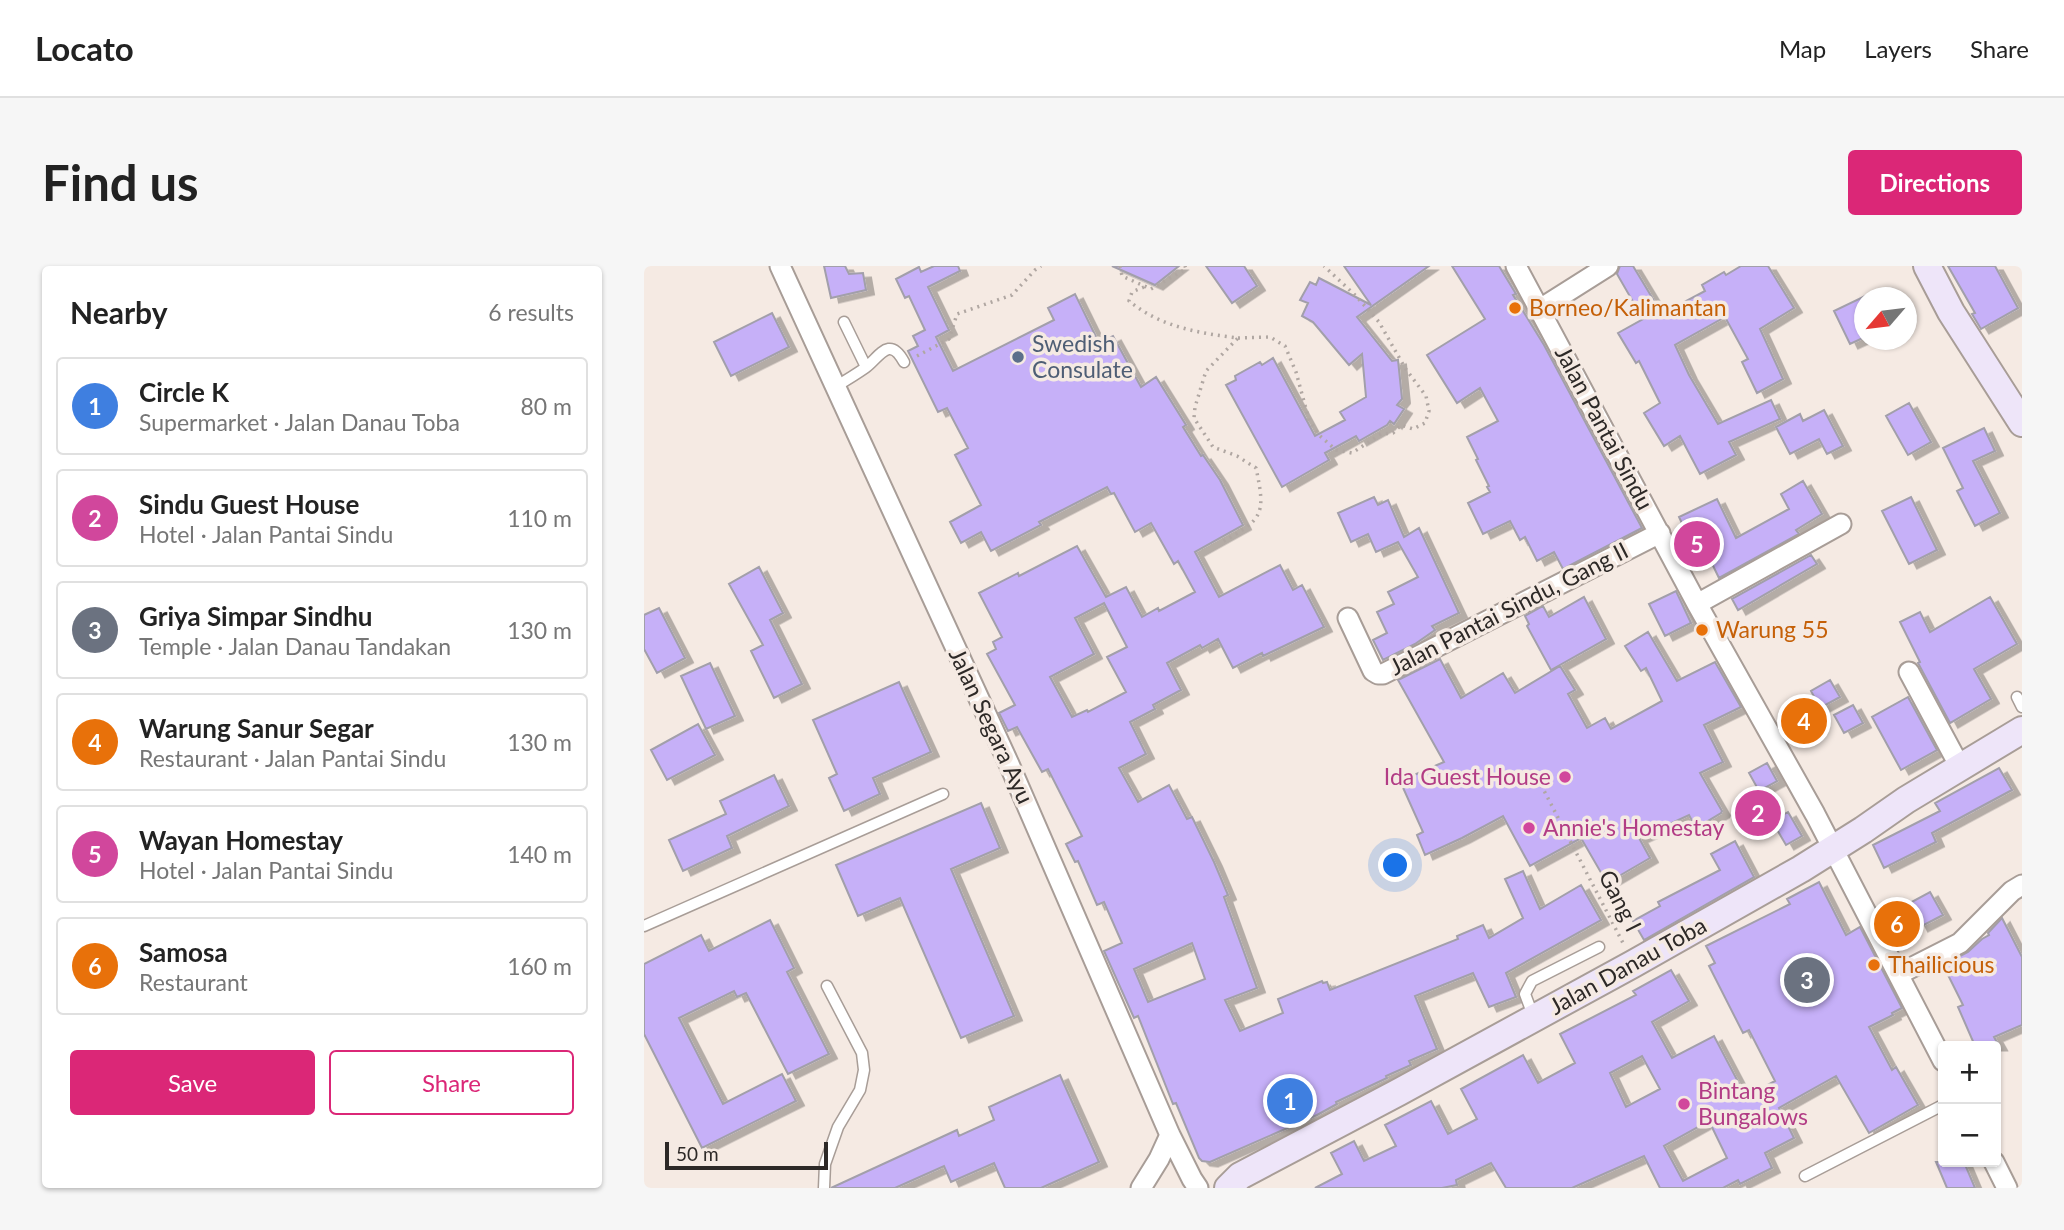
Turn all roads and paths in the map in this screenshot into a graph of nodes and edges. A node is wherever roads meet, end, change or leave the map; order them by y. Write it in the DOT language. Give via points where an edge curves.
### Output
graph roads {
  1 [pos="780,266"];
  2 [pos="1041,266"];
  3 [pos="1120,266"];
  4 [pos="1185,266"];
  5 [pos="1324,266"];
  6 [pos="1516,266"];
  7 [pos="1608,266"];
  8 [pos="1933,268"];
  9 [pos="1144,287"];
  10 [pos="1540,309"];
  11 [pos="844,322"];
  12 [pos="1238,338"];
  13 [pos="904,362"];
  14 [pos="866,367"];
  15 [pos="835,387"];
  16 [pos="2022,423"];
  17 [pos="1841,524"];
  18 [pos="1660,533"];
  19 [pos="1222,541"];
  20 [pos="1698,604"];
  21 [pos="1348,618"];
  22 [pos="1909,672"];
  23 [pos="2022,730"];
  24 [pos="1960,767"];
  25 [pos="1538,779"];
  26 [pos="943,794"];
  27 [pos="1833,849"];
  28 [pos="2022,885"];
  29 [pos="644,926"];
  30 [pos="1599,947"];
  31 [pos="1633,964"];
  32 [pos="1899,974"];
  33 [pos="827,986"];
  34 [pos="1534,1018"];
  35 [pos="1938,1051"];
  36 [pos="1938,1108"];
  37 [pos="1170,1135"];
  38 [pos="1996,1167"];
  39 [pos="1805,1176"];
  40 [pos="824,1188"];
  41 [pos="1141,1188"];
  42 [pos="1198,1188"];
  43 [pos="1228,1188"];
  44 [pos="2007,1188"];
  1 -- 15 [label="street, Jalan Segara Ayu"];
  2 -- 13 [label="path" via="1012,295 957,314 948,339"];
  3 -- 9 [label="path" via="1122,276"];
  4 -- 9 [label="path" via="1151,289"];
  5 -- 12 [label="path" via="1379,322 1426,396 1429,411 1424,423 1413,429 1401,425 1352,453 1336,450 1309,420 1285,346 1270,337"];
  6 -- 10 [label="street, Jalan Pantai Sindu"];
  7 -- 10 [label="street"];
  8 -- 16 [label="street" via="1951,312"];
  9 -- 12 [label="path" via="1132,292 1129,301 1141,310 1199,333"];
  10 -- 18 [label="street, Jalan Pantai Sindu"];
  11 -- 14 [label="lane"];
  12 -- 19 [label="path" via="1206,371 1194,418 1213,447 1256,468 1260,510 1250,526"];
  13 -- 14 [label="lane" via="900,354 885,349"];
  14 -- 15 [label="lane"];
  15 -- 37 [label="street, Jalan Segara Ayu" via="1009,764"];
  17 -- 20 [label="street"];
  18 -- 20 [label="street, Jalan Pantai Sindu"];
  18 -- 21 [label="street, Jalan Pantai Sindu, Gang II" via="1383,674 1373,671"];
  20 -- 27 [label="street, Jalan Pantai Sindu"];
  22 -- 24 [label="street"];
  23 -- 24 [label="street, Jalan Danau Toba"];
  24 -- 27 [label="street, Jalan Danau Toba"];
  25 -- 31 [label="path, Gang I"];
  26 -- 29 [label="lane"];
  27 -- 31 [label="street, Jalan Danau Toba"];
  27 -- 32 [label="street, Jalan Pantai Sindu"];
  28 -- 32 [label="street" via="1961,943"];
  30 -- 34 [label="lane" via="1532,981 1525,994"];
  31 -- 34 [label="street, Jalan Danau Toba"];
  32 -- 35 [label="street, Jalan Pantai Sindu"];
  33 -- 40 [label="lane" via="862,1053 864,1070 860,1090 838,1127 825,1164"];
  34 -- 43 [label="street, Jalan Danau Toba" via="1240,1176"];
  36 -- 39 [label="lane"];
  37 -- 41 [label="street"];
  37 -- 42 [label="street, Jalan Segara Ayu"];
  38 -- 44 [label="street"];
}
